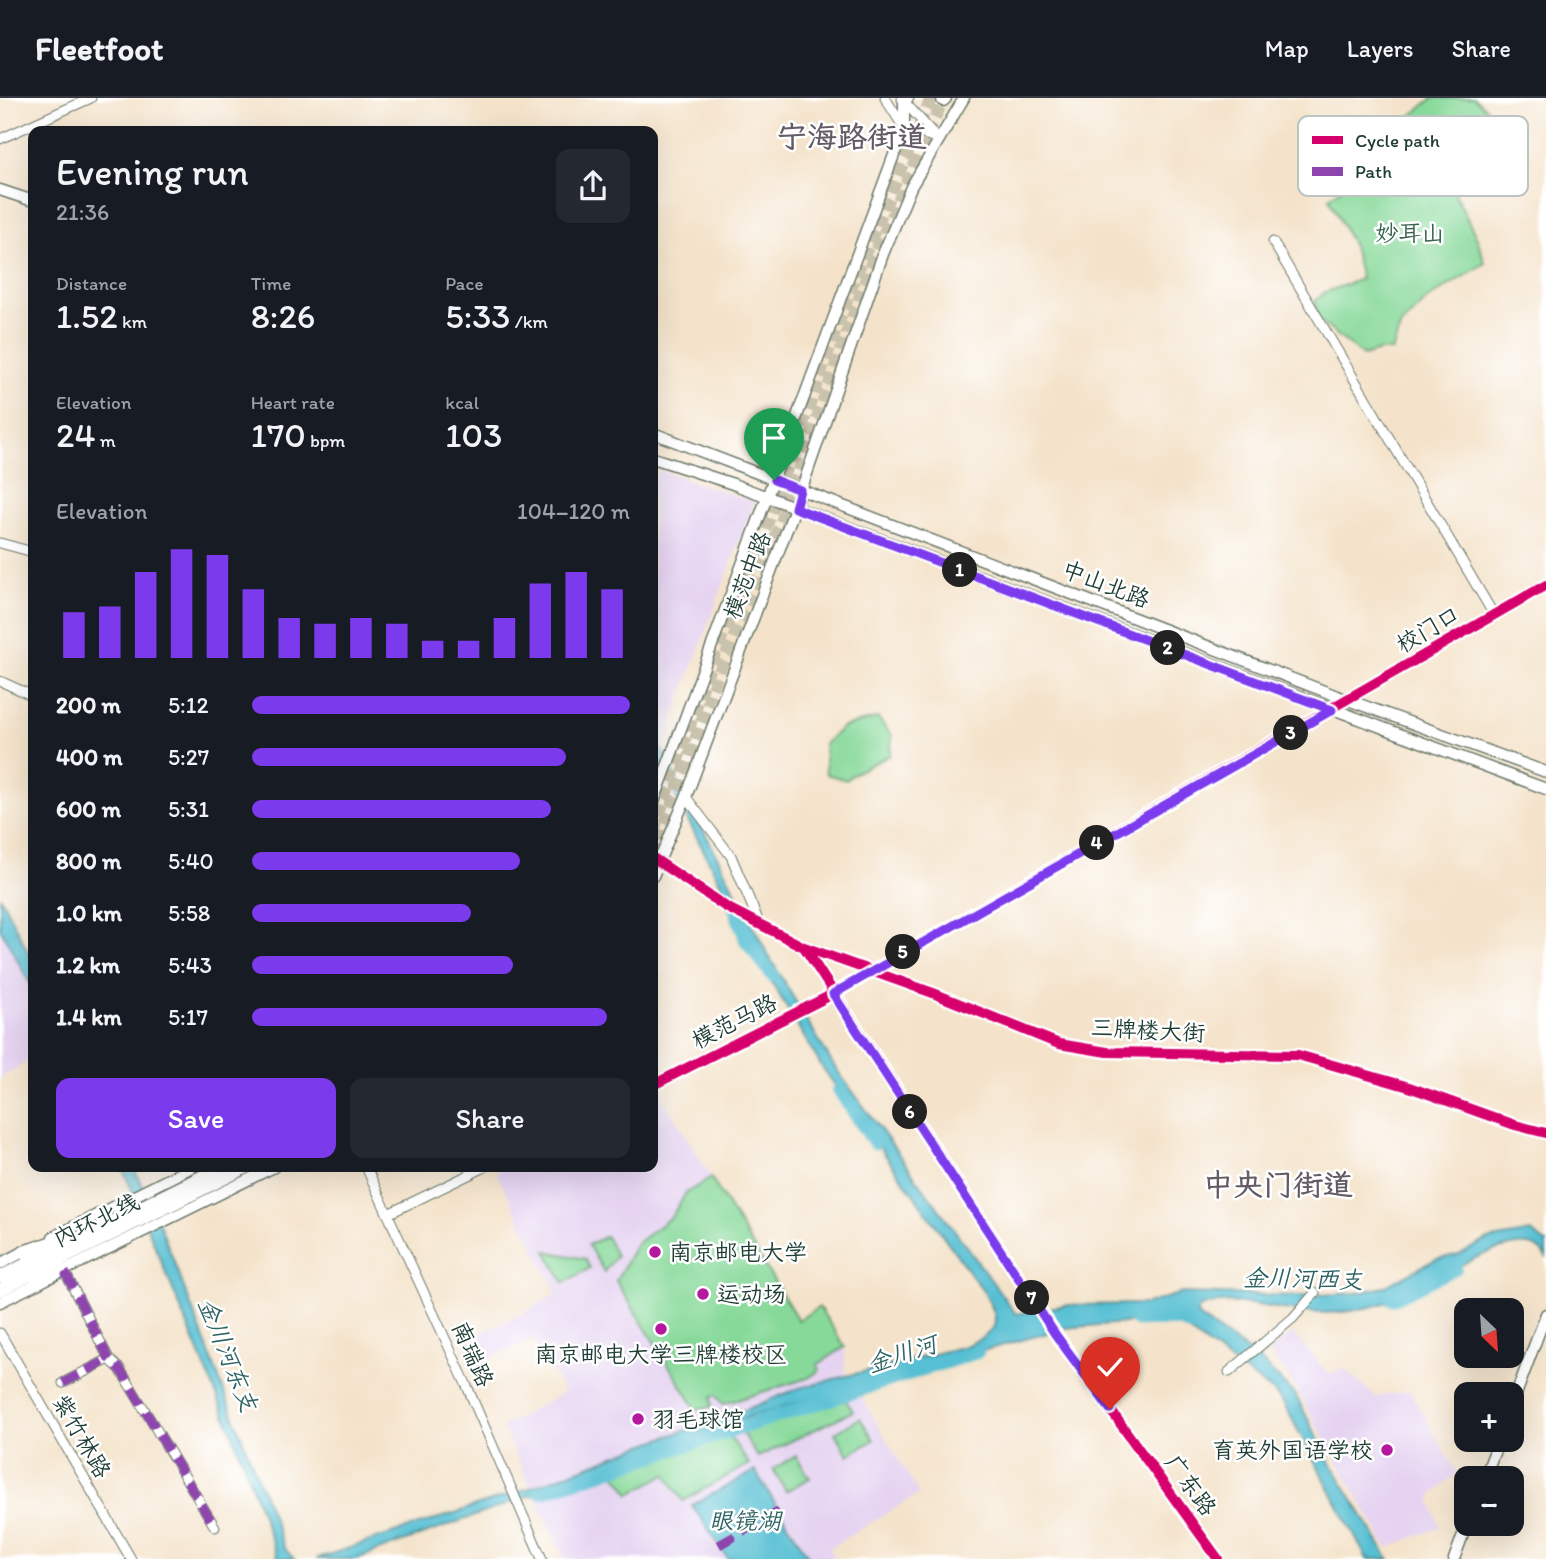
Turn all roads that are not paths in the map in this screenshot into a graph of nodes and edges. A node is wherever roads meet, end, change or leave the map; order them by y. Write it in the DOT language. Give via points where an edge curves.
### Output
graph roads {
  1 [pos="91,98"];
  2 [pos="885,98"];
  3 [pos="964,98"];
  4 [pos="905,100"];
  5 [pos="28,126"];
  6 [pos="29,126"];
  7 [pos="904,128"];
  8 [pos="0,139"];
  9 [pos="939,139"];
  10 [pos="0,190"];
  11 [pos="0,199"];
  12 [pos="28,199"];
  13 [pos="28,205"];
  14 [pos="1273,242"];
  15 [pos="658,435"];
  16 [pos="658,460"];
  17 [pos="774,480"];
  18 [pos="800,490"];
  19 [pos="768,498"];
  20 [pos="795,508"];
  21 [pos="0,543"];
  22 [pos="28,551"];
  23 [pos="1546,585"];
  24 [pos="1494,615"];
  25 [pos="0,681"];
  26 [pos="28,694"];
  27 [pos="1349,700"];
  28 [pos="1332,710"];
  29 [pos="1546,772"];
  30 [pos="658,789"];
  31 [pos="1546,789"];
  32 [pos="687,797"];
  33 [pos="658,856"];
  34 [pos="658,861"];
  35 [pos="760,925"];
  36 [pos="804,947"];
  37 [pos="871,971"];
  38 [pos="833,994"];
  39 [pos="658,1083"];
  40 [pos="1546,1133"];
  41 [pos="186,1172"];
  42 [pos="208,1172"];
  43 [pos="237,1172"];
  44 [pos="264,1172"];
  45 [pos="368,1172"];
  46 [pos="475,1172"];
  47 [pos="167,1187"];
  48 [pos="387,1214"];
  49 [pos="120,1223"];
  50 [pos="99,1242"];
  51 [pos="24,1252"];
  52 [pos="0,1264"];
  53 [pos="65,1272"];
  54 [pos="0,1277"];
  55 [pos="37,1283"];
  56 [pos="0,1290"];
  57 [pos="1315,1293"];
  58 [pos="0,1302"];
  59 [pos="1546,1314"];
  60 [pos="0,1333"];
  61 [pos="109,1359"];
  62 [pos="1229,1372"];
  63 [pos="1521,1382"];
  64 [pos="63,1383"];
  65 [pos="215,1527"];
  66 [pos="1463,1536"];
  67 [pos="131,1559"];
  68 [pos="542,1559"];
  69 [pos="1218,1559"];
  70 [pos="1454,1559"];
  1 -- 6 [label="street"];
  2 -- 7 [label="street"];
  3 -- 9 [label="main road, 模范中路"];
  4 -- 7 [label="main road, 模范中路"];
  4 -- 9 [label="street"];
  5 -- 8 [label="street"];
  7 -- 9 [label="street"];
  7 -- 17 [label="main road, 模范中路"];
  9 -- 18 [label="main road, 模范中路" via="911,187 883,254"];
  10 -- 12 [label="main road"];
  11 -- 13 [label="main road"];
  14 -- 24 [label="street"];
  15 -- 17 [label="main road, 中山北路"];
  16 -- 19 [label="main road, 中山北路"];
  17 -- 18 [label="main road, 中山北路"];
  17 -- 19 [label="main road, 模范中路"];
  18 -- 20 [label="main road, 模范中路"];
  18 -- 27 [label="main road, 中山北路"];
  19 -- 20 [label="main road, 中山北路"];
  19 -- 30 [label="main road, 模范中路"];
  20 -- 28 [label="main road, 中山北路"];
  20 -- 32 [label="main road, 模范中路"];
  21 -- 22 [label="street"];
  23 -- 24 [label="street, 校门口"];
  24 -- 27 [label="street, 校门口"];
  25 -- 26 [label="street"];
  27 -- 28 [label="street, 校门口"];
  27 -- 29 [label="main road, 中山北路"];
  28 -- 31 [label="main road, 中山北路"];
  28 -- 37 [label="street, 校门口"];
  32 -- 33 [label="main road, 模范中路"];
  32 -- 35 [label="street" via="731,856"];
  34 -- 35 [label="street, 三牌楼大街"];
  35 -- 36 [label="street, 三牌楼大街"];
  36 -- 37 [label="street, 三牌楼大街"];
  36 -- 38 [label="street, 广东路"];
  37 -- 38 [label="street, 模范马路"];
  37 -- 40 [label="street, 三牌楼大街" via="1059,1044 1107,1052 1298,1055"];
  38 -- 39 [label="street, 模范马路"];
  38 -- 69 [label="street, 广东路" via="1055,1334"];
  41 -- 47 [label="main road"];
  42 -- 47 [label="highway, 内环北线"];
  43 -- 49 [label="highway, 内环北线" via="164,1210"];
  44 -- 49 [label="main road" via="178,1215"];
  45 -- 48 [label="street, 南瑞路"];
  46 -- 48 [label="street"];
  47 -- 49 [label="highway, 内环北线"];
  48 -- 68 [label="street, 南瑞路"];
  49 -- 50 [label="highway, 内环北线"];
  49 -- 51 [label="highway"];
  49 -- 53 [label="main road"];
  49 -- 54 [label="highway, 内环北线"];
  50 -- 55 [label="highway"];
  50 -- 56 [label="highway, 内环北线"];
  51 -- 52 [label="main road"];
  53 -- 55 [label="main road"];
  53 -- 61 [label="street"];
  55 -- 58 [label="main road"];
  57 -- 62 [label="street" via="1293,1318"];
  59 -- 63 [label="main road"];
  60 -- 67 [label="street, 紫竹林路"];
  61 -- 64 [label="street"];
  61 -- 65 [label="street" via="120,1368"];
  66 -- 70 [label="main road"];
}
